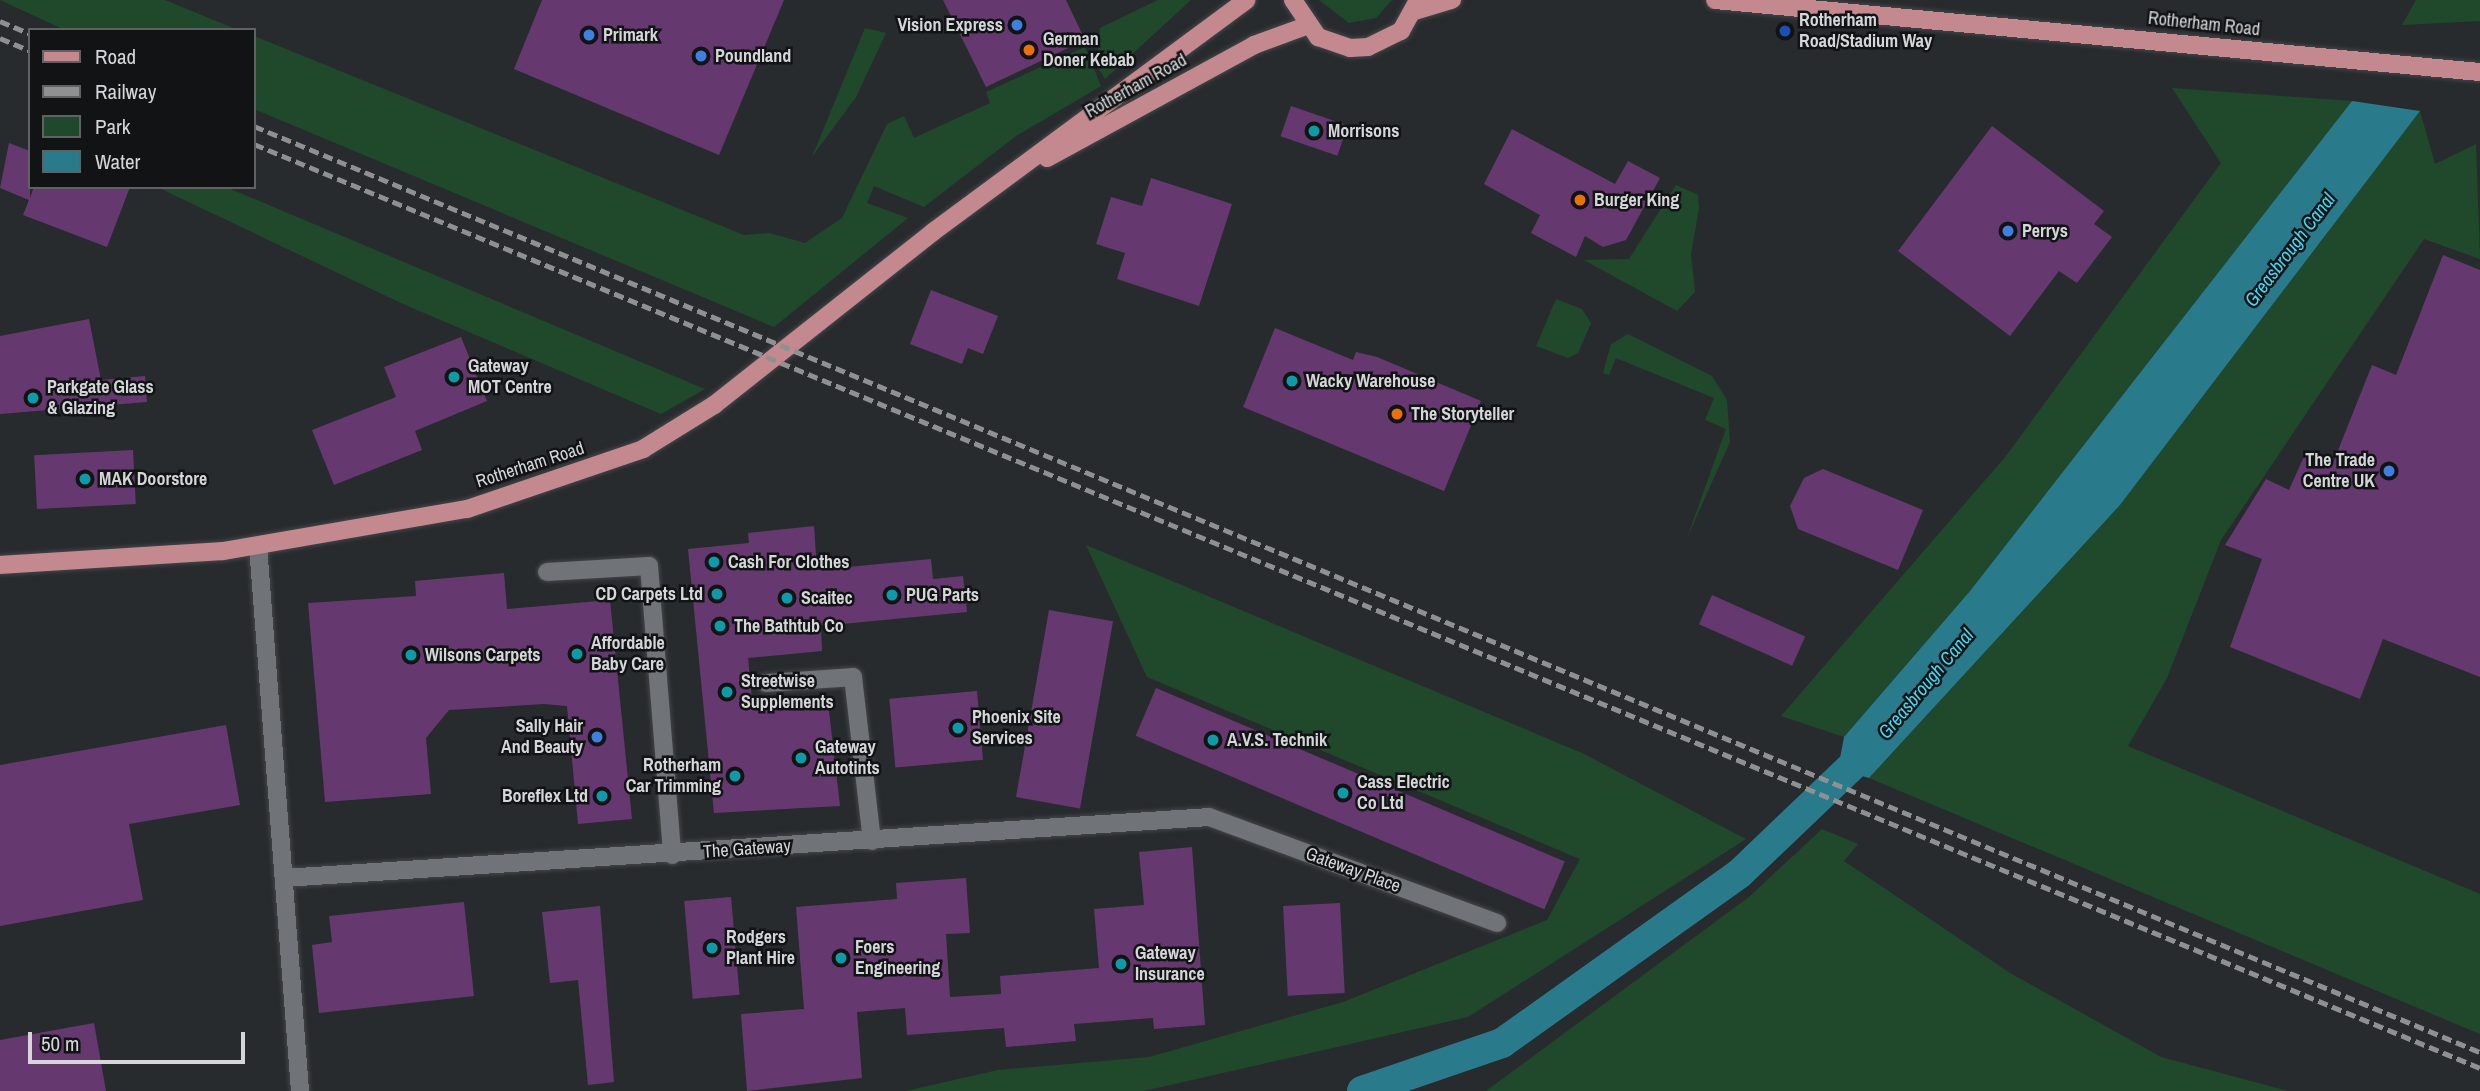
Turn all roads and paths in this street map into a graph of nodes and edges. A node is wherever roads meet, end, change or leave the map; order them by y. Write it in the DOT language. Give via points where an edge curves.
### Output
graph roads {
  1 [pos="1247,0"];
  2 [pos="1293,0"];
  3 [pos="1452,0"];
  4 [pos="1715,0"];
  5 [pos="1416,6"];
  6 [pos="1306,26"];
  7 [pos="2480,72"];
  8 [pos="989,190"];
  9 [pos="258,546"];
  10 [pos="0,565"];
  11 [pos="547,572"];
  12 [pos="766,683"];
  13 [pos="1209,817"];
  14 [pos="872,841"];
  15 [pos="672,855"];
  16 [pos="285,878"];
  17 [pos="1497,923"];
  18 [pos="300,1091"];
  1 -- 8 [label="main road, Rotherham Road"];
  2 -- 6 [label="main road"];
  3 -- 5 [label="main road"];
  4 -- 7 [label="main road, Rotherham Road"];
  5 -- 6 [label="main road" via="1401,31 1368,47 1332,44"];
  6 -- 8 [label="main road, Rotherham Road" via="1254,45"];
  8 -- 9 [label="main road, Rotherham Road" via="714,405 643,449 467,509"];
  9 -- 10 [label="main road, Rotherham Road"];
  9 -- 16 [label="street"];
  11 -- 15 [label="street" via="649,566"];
  12 -- 14 [label="street" via="853,677"];
  13 -- 14 [label="street, The Gateway"];
  13 -- 17 [label="street, Gateway Place"];
  14 -- 15 [label="street, The Gateway"];
  15 -- 16 [label="street, The Gateway"];
  16 -- 18 [label="street"];
}
